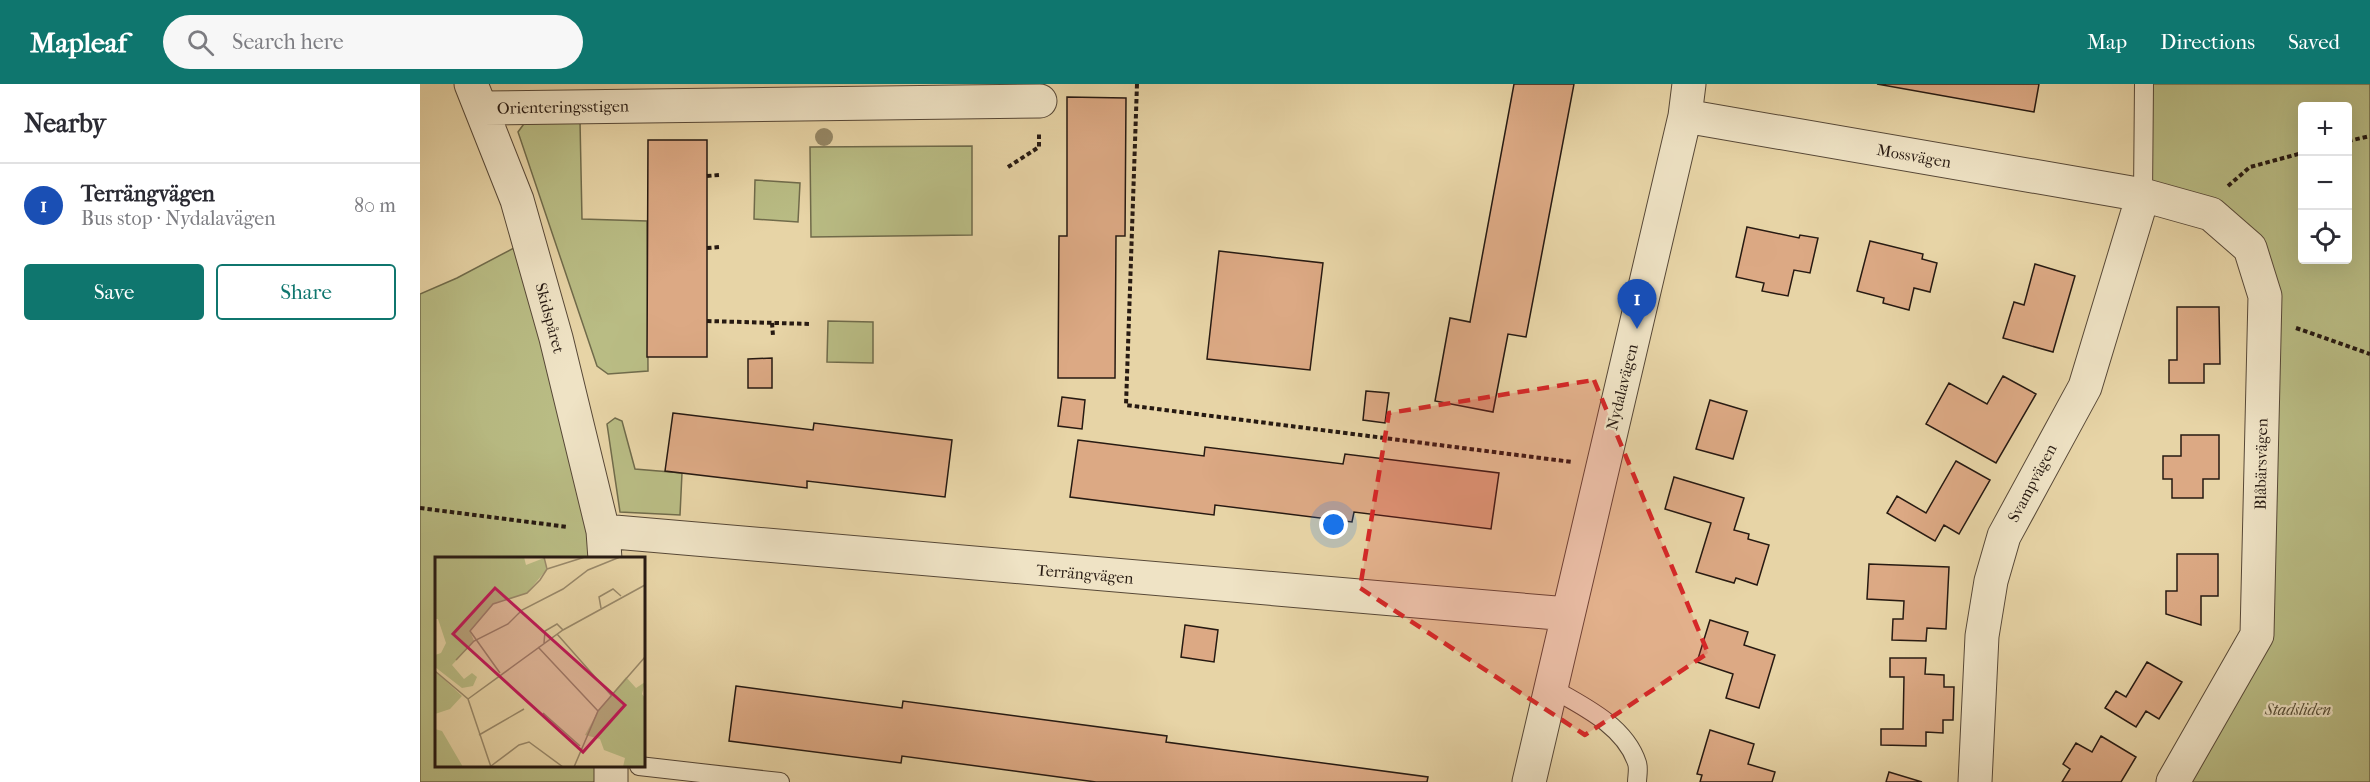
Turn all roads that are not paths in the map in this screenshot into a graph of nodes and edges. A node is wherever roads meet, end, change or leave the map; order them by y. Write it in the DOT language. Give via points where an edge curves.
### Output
graph roads {
  1 [pos="2144,84"];
  2 [pos="477,96"];
  3 [pos="1687,100"];
  4 [pos="1040,101"];
  5 [pos="2143,195"];
  6 [pos="604,545"];
  7 [pos="1568,614"];
  8 [pos="1551,688"];
  9 [pos="645,766"];
  10 [pos="780,782"];
  11 [pos="1528,782"];
  12 [pos="1637,782"];
  13 [pos="1975,782"];
  14 [pos="2173,782"];
  1 -- 5 [label="lane"];
  2 -- 4 [label="street, Orienteringsstigen"];
  2 -- 6 [label="street, Skidspåret" via="520,210 556,338"];
  3 -- 5 [label="street, Mossvägen"];
  3 -- 7 [label="street, Nydalavägen"];
  5 -- 13 [label="street, Svampvägen" via="2085,387 2004,536 1990,581 1982,636"];
  5 -- 14 [label="street, Blåbärsvägen" via="2211,214 2250,248 2265,296 2257,636"];
  6 -- 7 [label="street, Terrängvägen"];
  7 -- 8 [label="street, Nydalavägen"];
  8 -- 11 [label="street, Nydalavägen"];
  8 -- 12 [label="lane" via="1618,732 1638,764"];
  9 -- 10 [label="lane"];
}
